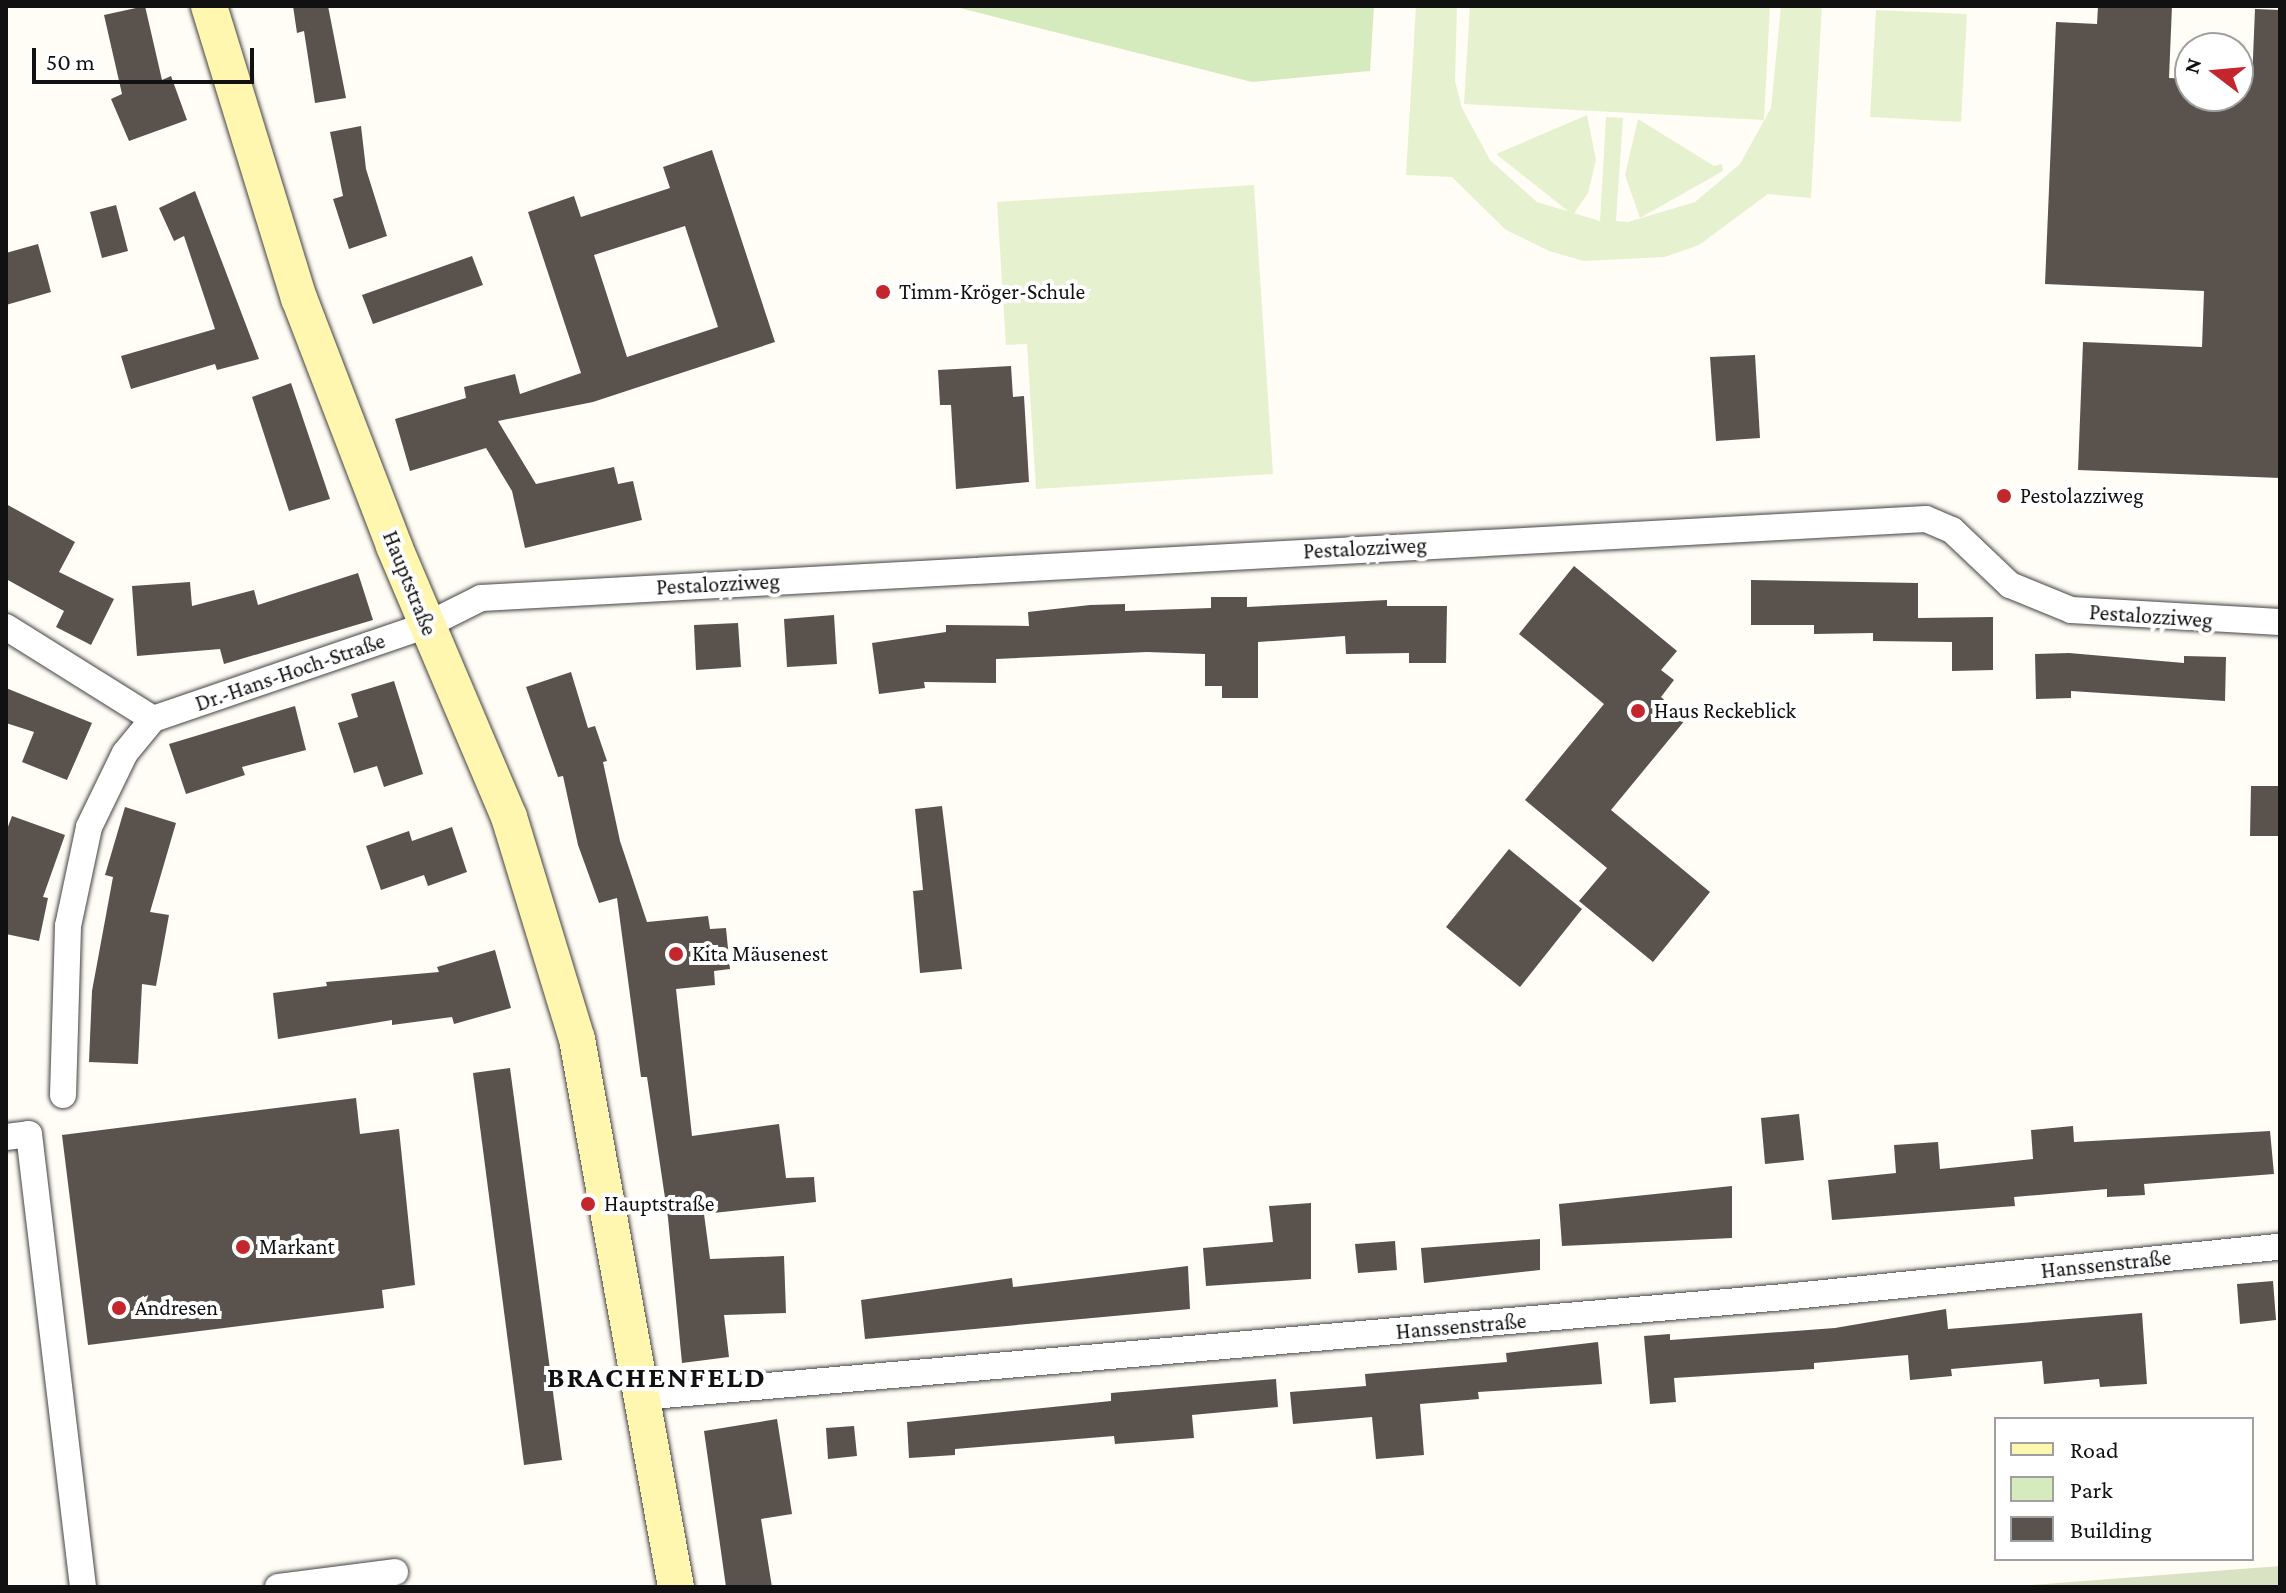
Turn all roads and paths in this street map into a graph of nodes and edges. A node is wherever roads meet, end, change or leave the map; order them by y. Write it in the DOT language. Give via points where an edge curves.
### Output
graph roads {
  1 [pos="209,6"];
  2 [pos="2280,622"];
  3 [pos="427,625"];
  4 [pos="6,627"];
  5 [pos="153,719"];
  6 [pos="63,1095"];
  7 [pos="6,1137"];
  8 [pos="2280,1247"];
  9 [pos="641,1397"];
  10 [pos="395,1572"];
  11 [pos="83,1587"];
  12 [pos="278,1587"];
  13 [pos="676,1587"];
  1 -- 3 [label="street, Hauptstraße" via="299,298"];
  2 -- 3 [label="street, Pestalozziweg" via="2071,610 2010,585 1952,530 1926,519 481,598"];
  3 -- 5 [label="street, Dr.-Hans-Hoch-Straße"];
  3 -- 9 [label="street, Hauptstraße" via="509,817 577,1039"];
  4 -- 5 [label="street"];
  5 -- 6 [label="street" via="125,753 89,827 68,926"];
  7 -- 11 [label="street" via="29,1134"];
  8 -- 9 [label="street, Hanssenstraße" via="1799,1296"];
  9 -- 13 [label="street, Hauptstraße"];
  10 -- 12 [label="street"];
}
